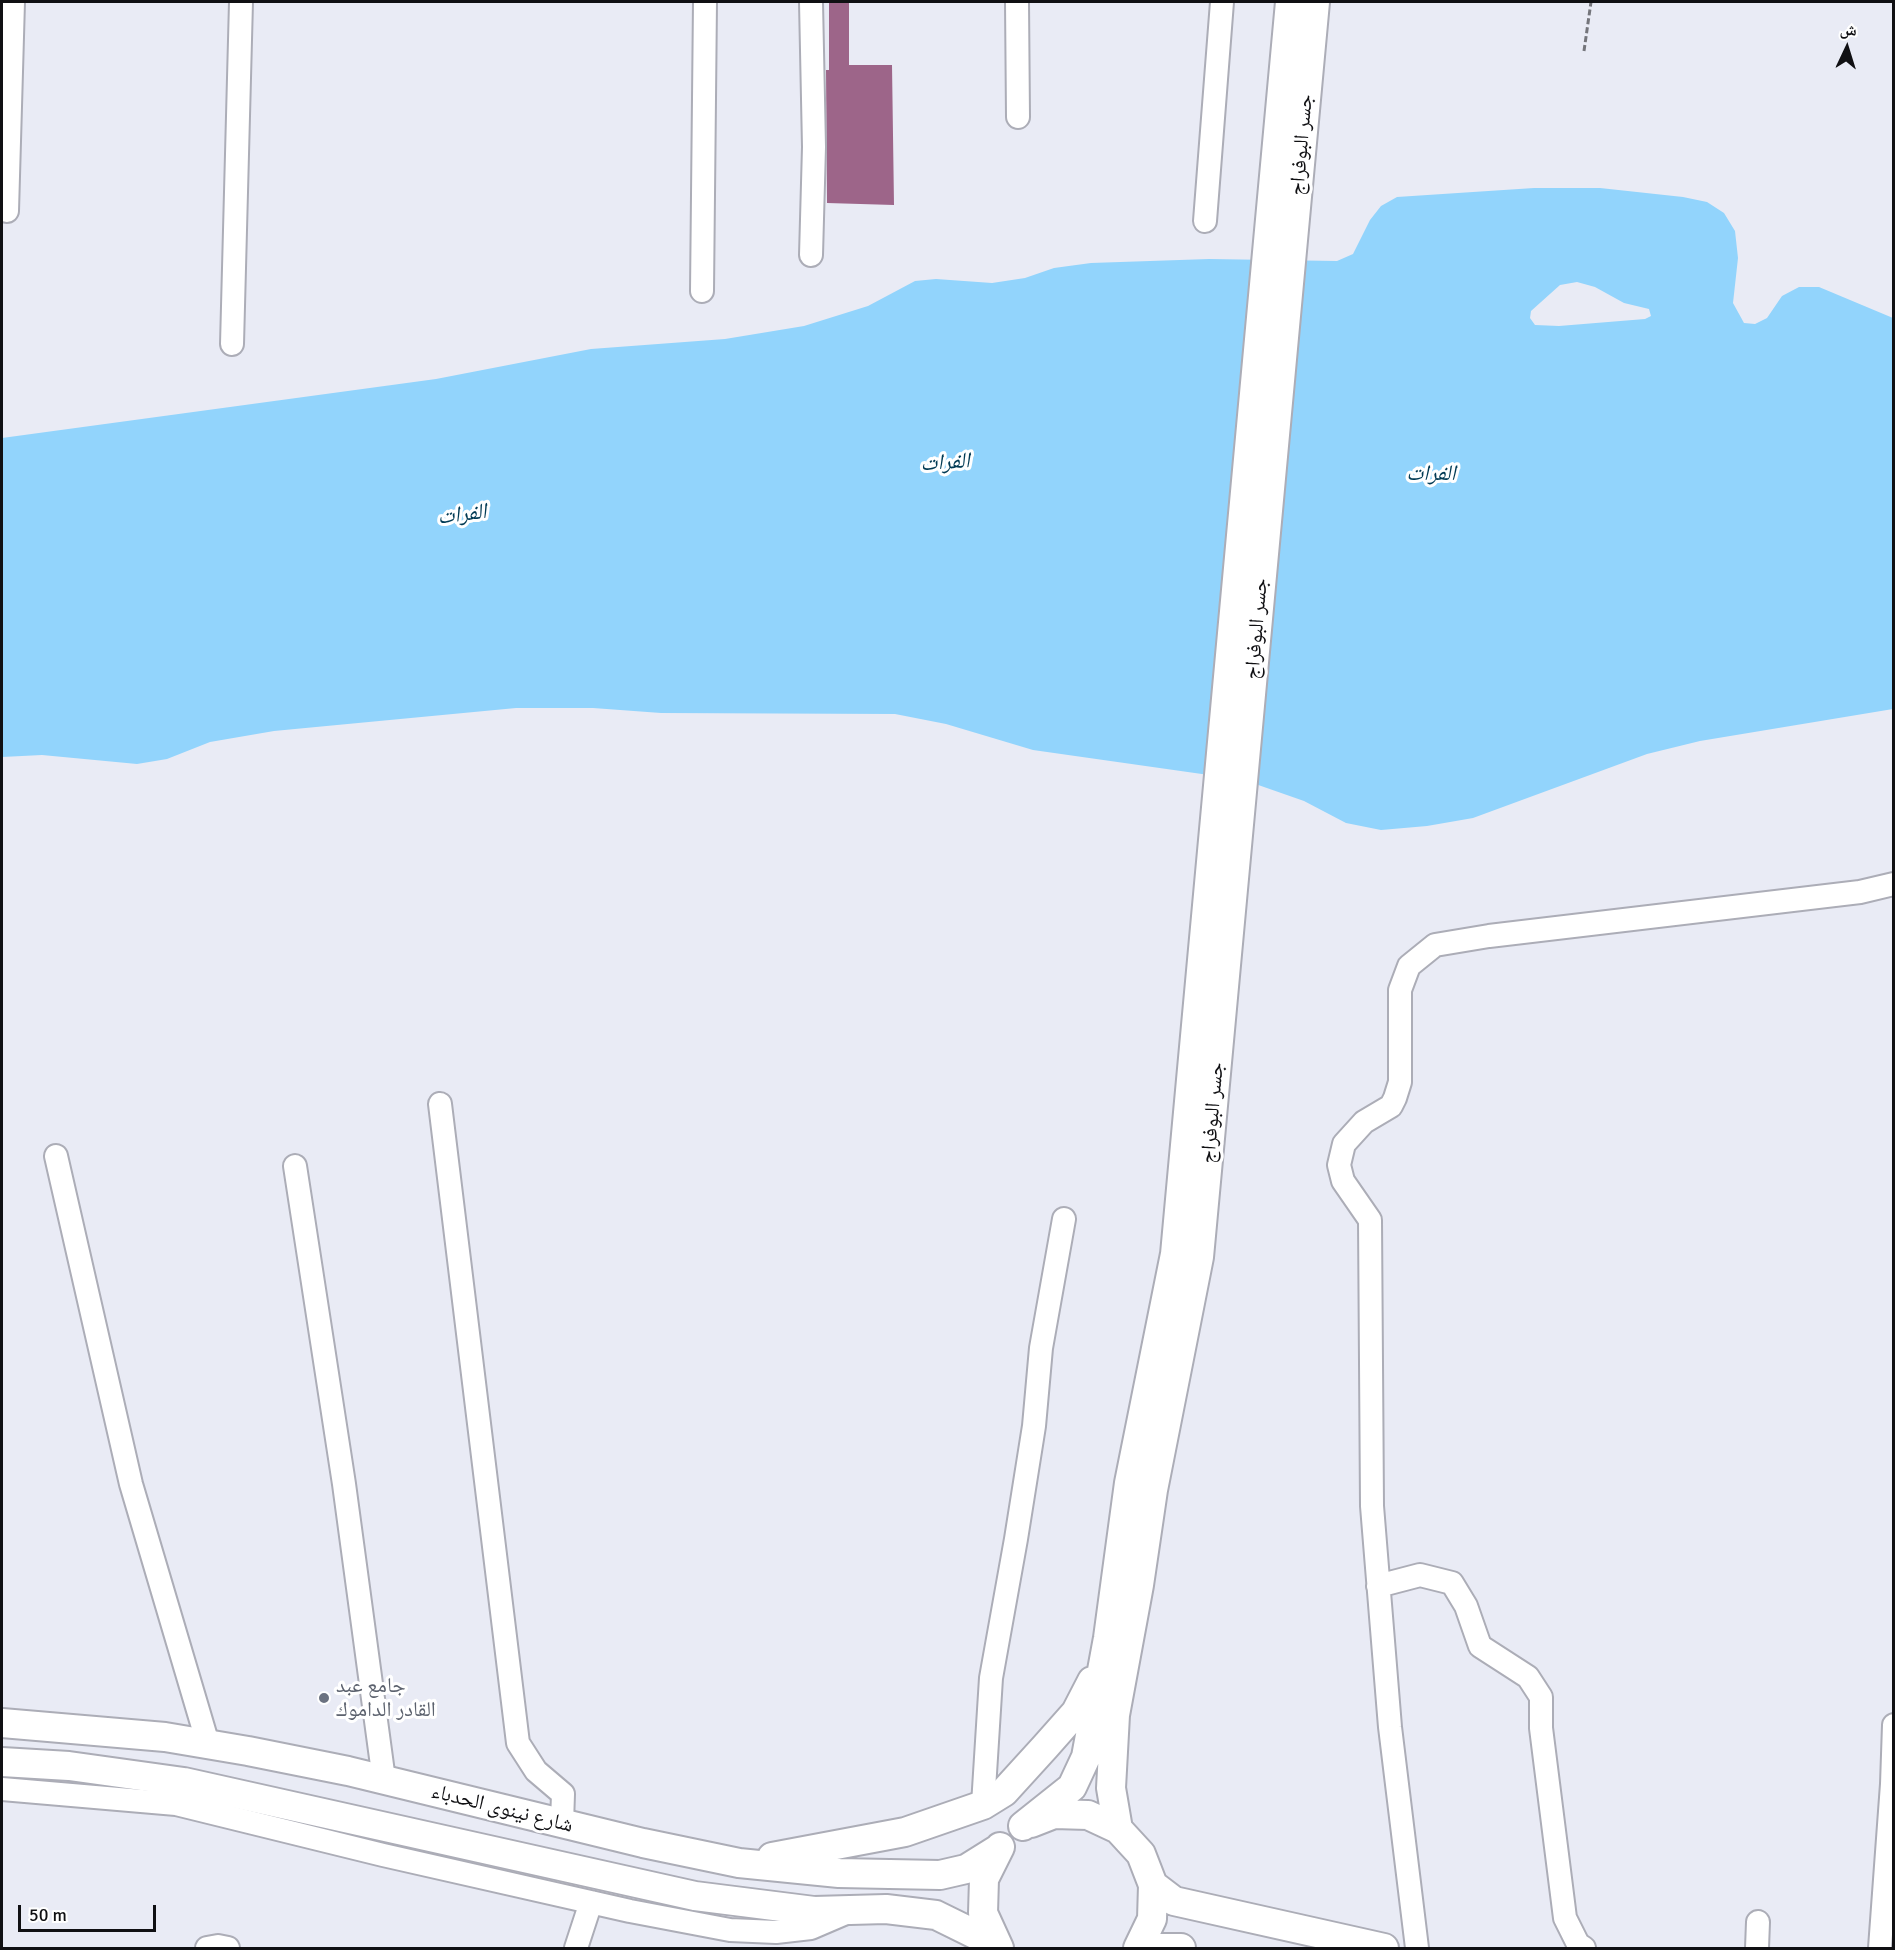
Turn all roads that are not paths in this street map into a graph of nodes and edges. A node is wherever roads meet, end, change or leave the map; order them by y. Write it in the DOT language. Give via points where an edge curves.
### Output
graph roads {
  1 [pos="13,2"];
  2 [pos="241,2"];
  3 [pos="705,2"];
  4 [pos="811,2"];
  5 [pos="1017,2"];
  6 [pos="1222,2"];
  7 [pos="1290,2"];
  8 [pos="1315,2"];
  9 [pos="1018,117"];
  10 [pos="7,211"];
  11 [pos="1205,221"];
  12 [pos="811,255"];
  13 [pos="702,291"];
  14 [pos="232,344"];
  15 [pos="1893,884"];
  16 [pos="440,1104"];
  17 [pos="56,1156"];
  18 [pos="295,1166"];
  19 [pos="1064,1219"];
  20 [pos="1187,1255"];
  21 [pos="1378,1587"];
  22 [pos="1104,1657"];
  23 [pos="2,1723"];
  24 [pos="1893,1725"];
  25 [pos="208,1744"];
  26 [pos="2,1762"];
  27 [pos="384,1780"];
  28 [pos="2,1788"];
  29 [pos="983,1805"];
  30 [pos="562,1823"];
  31 [pos="1023,1826"];
  32 [pos="1118,1829"];
  33 [pos="998,1849"];
  34 [pos="739,1863"];
  35 [pos="1153,1885"];
  36 [pos="591,1902"];
  37 [pos="854,1910"];
  38 [pos="1758,1922"];
  39 [pos="997,1946"];
  40 [pos="207,1948"];
  41 [pos="228,1948"];
  42 [pos="576,1948"];
  43 [pos="1138,1948"];
  44 [pos="1148,1948"];
  45 [pos="1181,1948"];
  46 [pos="1384,1948"];
  47 [pos="1418,1948"];
  48 [pos="1584,1948"];
  49 [pos="1757,1948"];
  50 [pos="1880,1948"];
  1 -- 10 [label="street"];
  2 -- 14 [label="street"];
  3 -- 13 [label="street"];
  4 -- 12 [label="street"];
  5 -- 9 [label="street"];
  6 -- 11 [label="street"];
  7 -- 20 [label="main road, جسر البوفراج"];
  8 -- 20 [label="main road, جسر البوفراج"];
  15 -- 21 [label="street" via="1860,892 1435,945 1409,966 1400,990 1400,1082 1395,1098 1344,1144 1339,1165 1343,1181 1370,1220 1372,1506"];
  16 -- 30 [label="street" via="518,1743 536,1771 563,1794"];
  17 -- 25 [label="street" via="131,1484"];
  18 -- 27 [label="street"];
  19 -- 29 [label="street" via="991,1678"];
  20 -- 22 [label="main road" via="1129,1483"];
  20 -- 32 [label="main road" via="1139,1585 1115,1715 1111,1788"];
  21 -- 47 [label="street" via="1393,1750"];
  21 -- 48 [label="street" via="1420,1575 1452,1583 1466,1606 1480,1646 1527,1677 1541,1697 1540,1728 1565,1918"];
  22 -- 29 [label="main road" via="1076,1712 1004,1792"];
  22 -- 31 [label="main road" via="1086,1757 1072,1787"];
  23 -- 25 [label="main road, شارع نينوى الحدباء"];
  24 -- 50 [label="street"];
  25 -- 27 [label="main road, شارع نينوى الحدباء"];
  26 -- 37 [label="main road, شارع نينوى الحدباء" via="69,1766 184,1782 695,1896 814,1911"];
  27 -- 30 [label="main road, شارع نينوى الحدباء"];
  28 -- 36 [label="street" via="176,1804"];
  29 -- 34 [label="main road" via="905,1832"];
  30 -- 34 [label="main road, شارع نينوى الحدباء"];
  31 -- 32 [label="main road" via="1054,1814 1088,1815"];
  31 -- 33 [label="main road"];
  32 -- 35 [label="main road" via="1141,1854"];
  33 -- 34 [label="main road, شارع نينوى الحدباء" via="966,1869 940,1875 839,1873"];
  33 -- 39 [label="main road" via="984,1880 983,1913"];
  35 -- 43 [label="main road" via="1152,1919"];
  35 -- 46 [label="main road" via="1174,1901"];
  36 -- 37 [label="street" via="730,1930 776,1932 811,1928"];
  36 -- 42 [label="street"];
  37 -- 39 [label="main road, شارع نينوى الحدباء" via="936,1915"];
  38 -- 49 [label="street"];
  40 -- 41 [label="street"];
  44 -- 45 [label="main road"];
}
